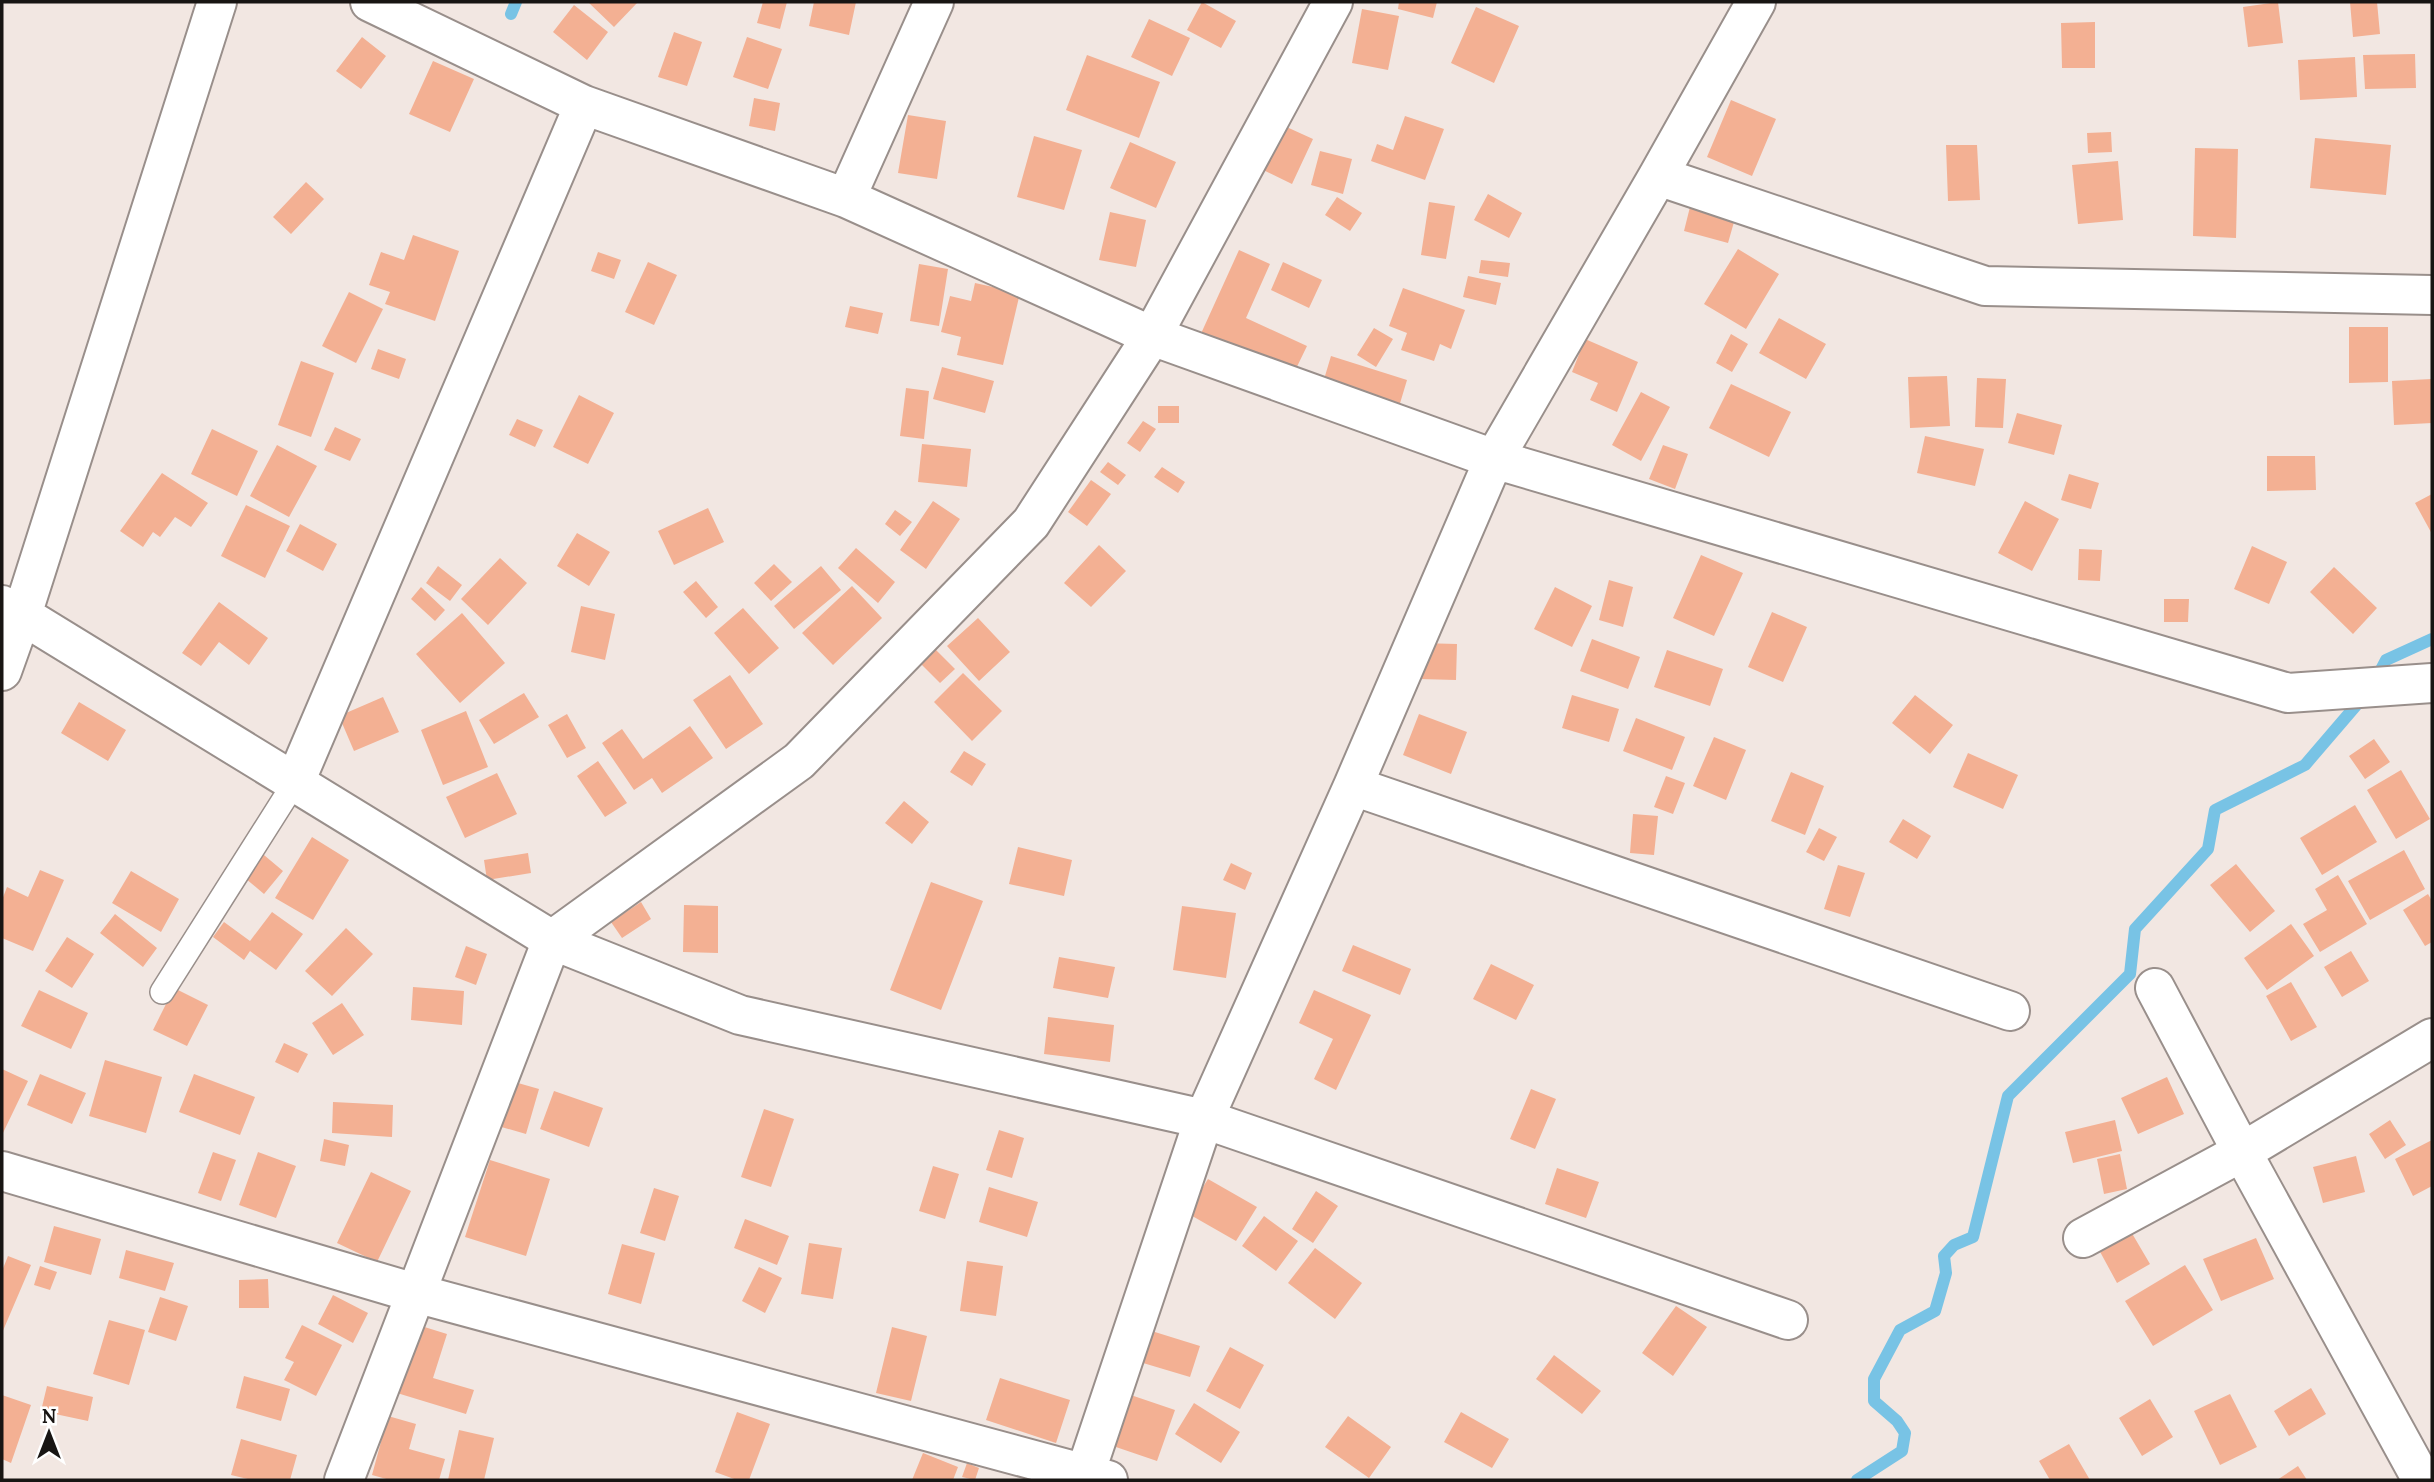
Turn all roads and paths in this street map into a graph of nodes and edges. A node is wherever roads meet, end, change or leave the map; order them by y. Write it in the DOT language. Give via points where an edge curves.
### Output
graph roads {
  1 [pos="217,2"];
  2 [pos="370,2"];
  3 [pos="934,2"];
  4 [pos="1333,2"];
  5 [pos="1756,2"];
  6 [pos="584,105"];
  7 [pos="1658,176"];
  8 [pos="846,198"];
  9 [pos="2432,295"];
  10 [pos="1152,336"];
  11 [pos="1494,459"];
  12 [pos="12,610"];
  13 [pos="2,671"];
  14 [pos="2432,683"];
  15 [pos="295,782"];
  16 [pos="1353,786"];
  17 [pos="552,940"];
  18 [pos="2155,988"];
  19 [pos="162,992"];
  20 [pos="2010,1011"];
  21 [pos="2432,1038"];
  22 [pos="1204,1119"];
  23 [pos="2242,1152"];
  24 [pos="2,1171"];
  25 [pos="2083,1238"];
  26 [pos="415,1293"];
  27 [pos="1788,1320"];
  28 [pos="1092,1478"];
  29 [pos="344,1480"];
  30 [pos="2423,1480"];
  1 -- 12 [label="street"];
  2 -- 6 [label="street"];
  3 -- 8 [label="street"];
  4 -- 10 [label="street"];
  5 -- 7 [label="street"];
  6 -- 8 [label="street"];
  6 -- 15 [label="street"];
  7 -- 9 [label="street" via="1985,286"];
  7 -- 11 [label="street"];
  8 -- 10 [label="street"];
  10 -- 11 [label="street"];
  10 -- 17 [label="street" via="1031,523 799,761"];
  11 -- 14 [label="street" via="2288,692"];
  11 -- 16 [label="street"];
  12 -- 13 [label="street"];
  12 -- 15 [label="street"];
  15 -- 17 [label="street"];
  15 -- 19 [label="lane"];
  16 -- 20 [label="street"];
  16 -- 22 [label="street"];
  17 -- 22 [label="street" via="740,1015"];
  17 -- 26 [label="street"];
  18 -- 23 [label="street"];
  21 -- 23 [label="street"];
  22 -- 27 [label="street"];
  22 -- 28 [label="street"];
  23 -- 25 [label="street"];
  23 -- 30 [label="street"];
  24 -- 26 [label="street"];
  26 -- 28 [label="street"];
  26 -- 29 [label="street"];
}
